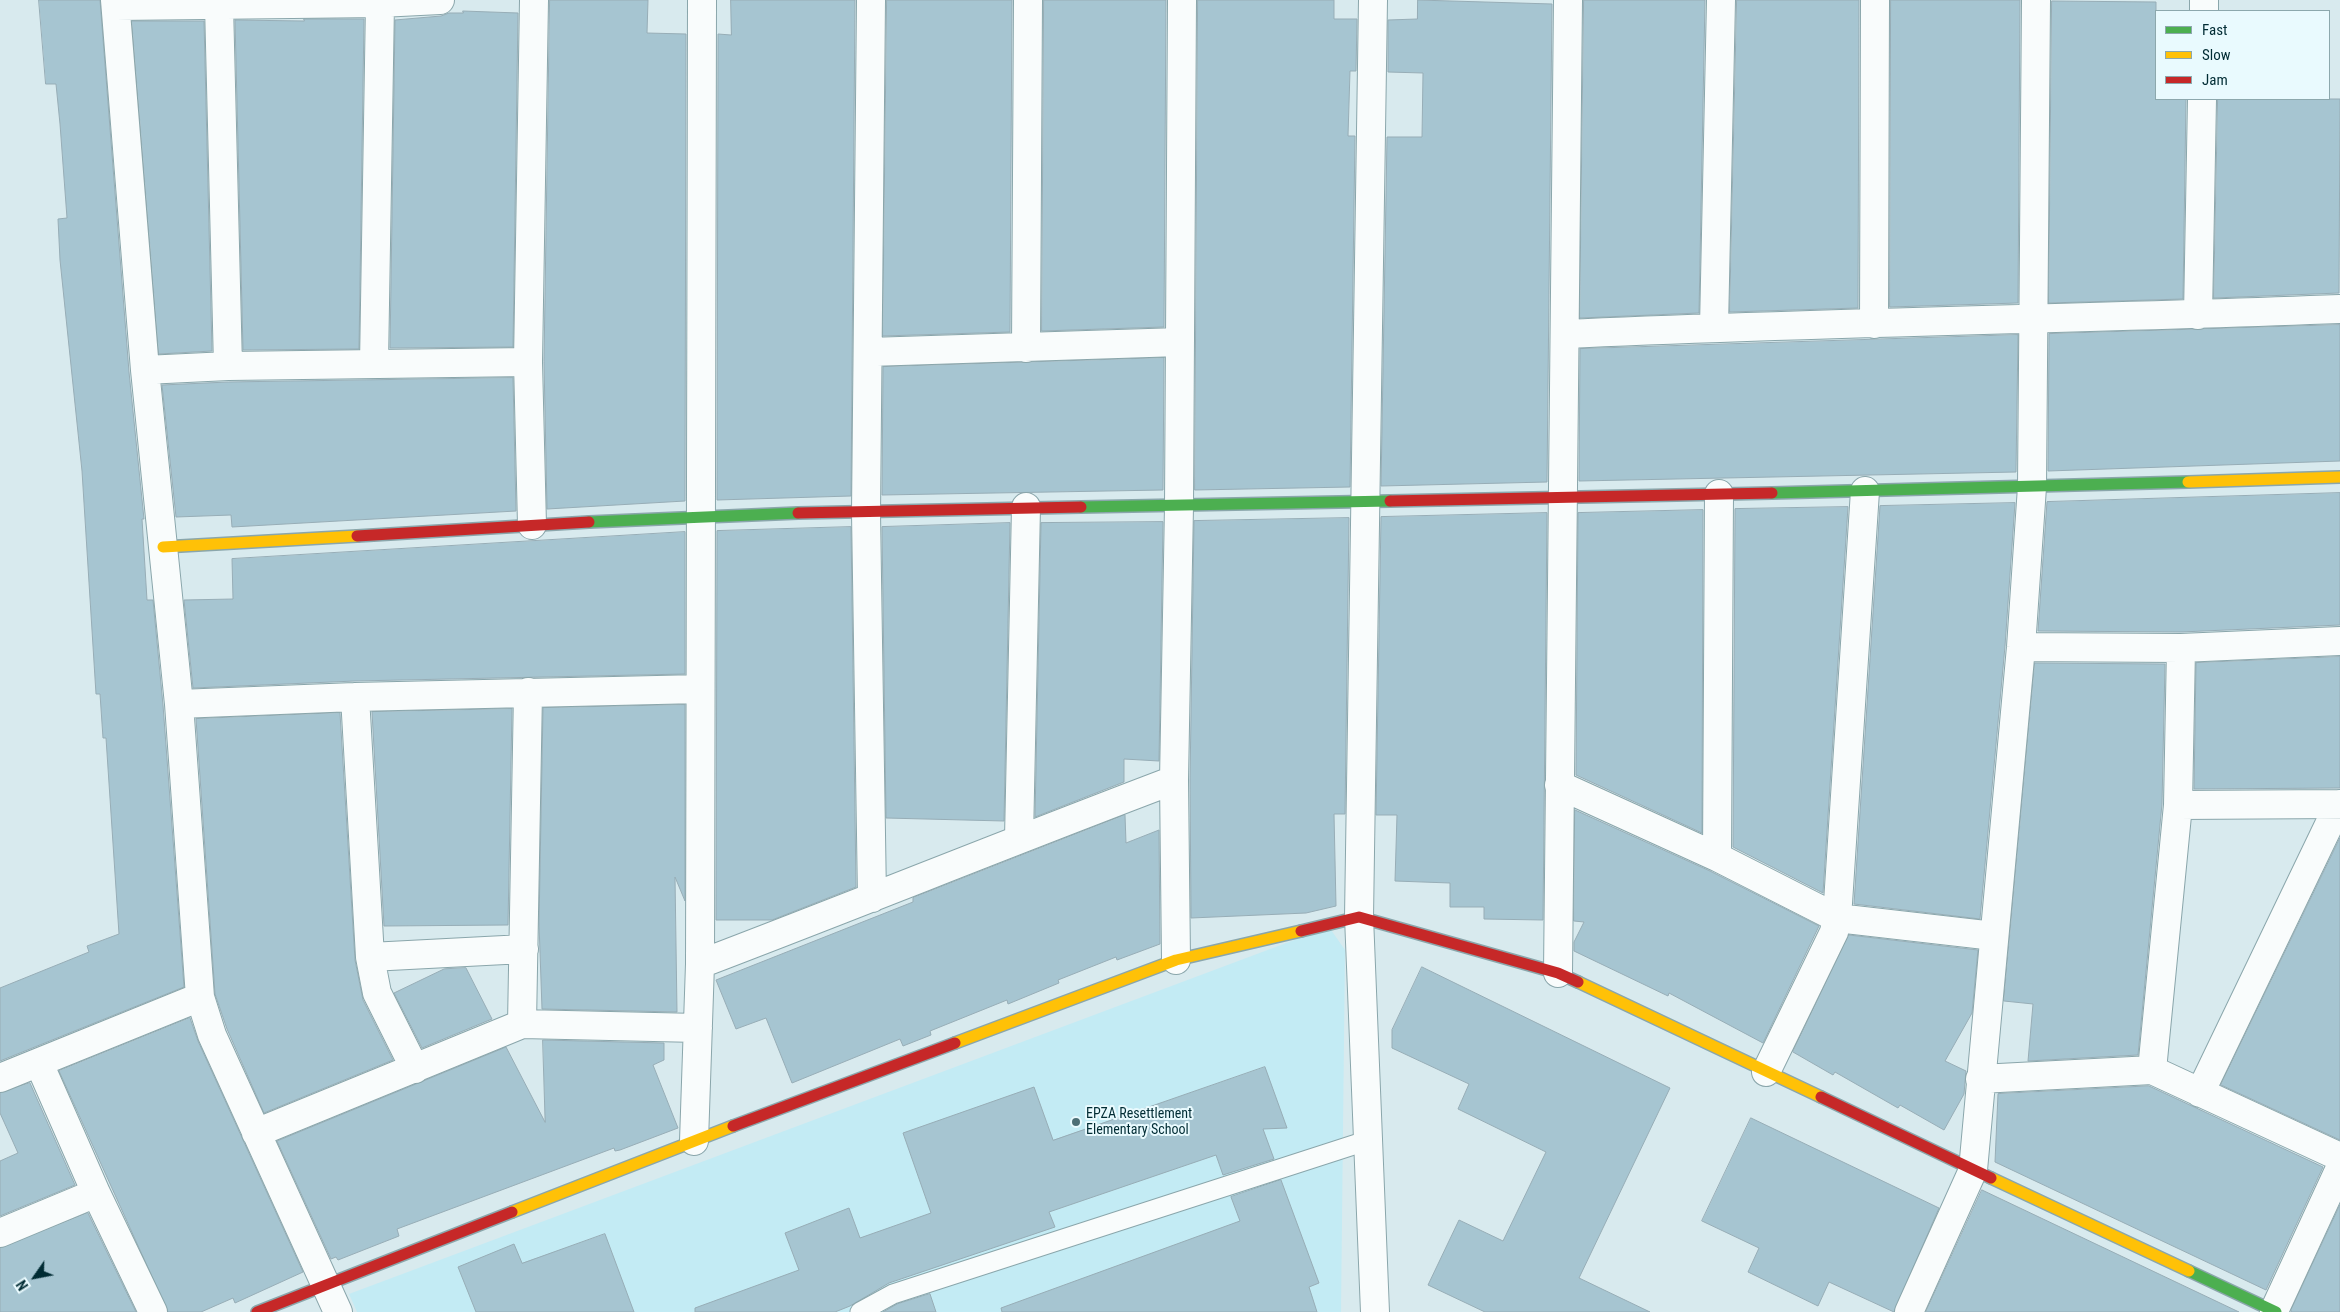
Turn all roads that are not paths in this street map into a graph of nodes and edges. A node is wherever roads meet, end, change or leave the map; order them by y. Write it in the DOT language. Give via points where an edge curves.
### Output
graph roads {
  1 [pos="440,0"];
  2 [pos="534,0"];
  3 [pos="702,0"];
  4 [pos="871,0"];
  5 [pos="1028,0"];
  6 [pos="1182,0"];
  7 [pos="1373,0"];
  8 [pos="1568,0"];
  9 [pos="1721,0"];
  10 [pos="1875,0"];
  11 [pos="2036,0"];
  12 [pos="116,3"];
  13 [pos="380,3"];
  14 [pos="219,5"];
  15 [pos="2202,100"];
  16 [pos="2340,309"];
  17 [pos="2198,315"];
  18 [pos="2034,320"];
  19 [pos="1874,324"];
  20 [pos="1714,327"];
  21 [pos="1565,334"];
  22 [pos="1180,342"];
  23 [pos="1026,348"];
  24 [pos="869,352"];
  25 [pos="528,362"];
  26 [pos="374,364"];
  27 [pos="228,366"];
  28 [pos="145,370"];
  29 [pos="2340,477"];
  30 [pos="2032,487"];
  31 [pos="1865,491"];
  32 [pos="1719,494"];
  33 [pos="1563,497"];
  34 [pos="1365,501"];
  35 [pos="1179,506"];
  36 [pos="1026,507"];
  37 [pos="866,513"];
  38 [pos="700,516"];
  39 [pos="532,525"];
  40 [pos="163,547"];
  41 [pos="2340,641"];
  42 [pos="2021,647"];
  43 [pos="2181,648"];
  44 [pos="700,689"];
  45 [pos="528,692"];
  46 [pos="355,697"];
  47 [pos="179,704"];
  48 [pos="1174,780"];
  49 [pos="1559,785"];
  50 [pos="2340,804"];
  51 [pos="2178,805"];
  52 [pos="1019,838"];
  53 [pos="1717,857"];
  54 [pos="872,898"];
  55 [pos="1359,917"];
  56 [pos="1837,918"];
  57 [pos="1994,936"];
  58 [pos="524,949"];
  59 [pos="370,957"];
  60 [pos="1176,960"];
  61 [pos="700,964"];
  62 [pos="1558,974"];
  63 [pos="200,997"];
  64 [pos="522,1024"];
  65 [pos="698,1028"];
  66 [pos="39,1063"];
  67 [pos="415,1069"];
  68 [pos="2152,1070"];
  69 [pos="1766,1072"];
  70 [pos="0,1078"];
  71 [pos="1980,1079"];
  72 [pos="2200,1092"];
  73 [pos="256,1133"];
  74 [pos="1369,1140"];
  75 [pos="694,1141"];
  76 [pos="2340,1157"];
  77 [pos="2340,1168"];
  78 [pos="1973,1170"];
  79 [pos="96,1193"];
  80 [pos="0,1233"];
  81 [pos="326,1286"];
  82 [pos="153,1312"];
  83 [pos="257,1312"];
  84 [pos="338,1312"];
  85 [pos="860,1312"];
  86 [pos="1375,1312"];
  87 [pos="1909,1312"];
  88 [pos="2274,1312"];
  1 -- 13 [label="street"];
  2 -- 25 [label="street"];
  3 -- 38 [label="street"];
  4 -- 24 [label="street"];
  5 -- 23 [label="street"];
  6 -- 22 [label="street"];
  7 -- 34 [label="street"];
  8 -- 21 [label="street"];
  9 -- 20 [label="street"];
  10 -- 19 [label="street"];
  11 -- 18 [label="street"];
  12 -- 14 [label="street"];
  12 -- 28 [label="street"];
  13 -- 14 [label="street"];
  13 -- 26 [label="street"];
  14 -- 27 [label="street"];
  15 -- 17 [label="street"];
  16 -- 17 [label="street"];
  17 -- 18 [label="street"];
  18 -- 19 [label="street"];
  18 -- 30 [label="street"];
  19 -- 20 [label="street"];
  20 -- 21 [label="street"];
  21 -- 33 [label="street"];
  22 -- 23 [label="street"];
  22 -- 35 [label="street"];
  23 -- 24 [label="street"];
  24 -- 37 [label="street"];
  25 -- 26 [label="street"];
  25 -- 39 [label="street"];
  26 -- 27 [label="street"];
  27 -- 28 [label="street"];
  28 -- 40 [label="street"];
  29 -- 30 [label="street"];
  30 -- 31 [label="street"];
  30 -- 42 [label="street"];
  31 -- 32 [label="street"];
  31 -- 56 [label="street"];
  32 -- 33 [label="street"];
  32 -- 53 [label="street"];
  33 -- 34 [label="street"];
  33 -- 49 [label="street"];
  34 -- 35 [label="street"];
  34 -- 55 [label="street"];
  35 -- 36 [label="street"];
  35 -- 48 [label="street"];
  36 -- 37 [label="street"];
  36 -- 52 [label="street"];
  37 -- 38 [label="street"];
  37 -- 54 [label="street"];
  38 -- 39 [label="street"];
  38 -- 44 [label="street"];
  39 -- 40 [label="street"];
  40 -- 47 [label="street"];
  41 -- 43 [label="street"];
  42 -- 43 [label="street"];
  42 -- 57 [label="street"];
  43 -- 51 [label="street"];
  44 -- 45 [label="street"];
  44 -- 61 [label="street"];
  45 -- 46 [label="street"];
  45 -- 58 [label="street"];
  46 -- 47 [label="street"];
  46 -- 59 [label="street"];
  47 -- 63 [label="street"];
  48 -- 52 [label="street"];
  48 -- 60 [label="street"];
  49 -- 53 [label="street"];
  49 -- 62 [label="street"];
  50 -- 51 [label="street"];
  50 -- 72 [label="street"];
  51 -- 68 [label="street"];
  52 -- 54 [label="street"];
  53 -- 56 [label="street"];
  54 -- 61 [label="street"];
  55 -- 60 [label="street"];
  55 -- 62 [label="street"];
  55 -- 74 [label="street"];
  56 -- 57 [label="street"];
  56 -- 69 [label="street" via="1834,932"];
  57 -- 71 [label="street"];
  58 -- 59 [label="street"];
  58 -- 64 [label="street"];
  59 -- 67 [label="street" via="377,992"];
  60 -- 75 [label="street"];
  61 -- 65 [label="street"];
  62 -- 69 [label="street"];
  63 -- 66 [label="street"];
  63 -- 73 [label="street" via="212,1035"];
  64 -- 65 [label="street"];
  64 -- 67 [label="street"];
  65 -- 75 [label="street"];
  66 -- 70 [label="street"];
  66 -- 79 [label="street"];
  67 -- 73 [label="street"];
  68 -- 71 [label="street"];
  68 -- 72 [label="street"];
  69 -- 78 [label="street"];
  71 -- 78 [label="street"];
  72 -- 76 [label="street"];
  73 -- 81 [label="street"];
  74 -- 85 [label="lane" via="893,1294"];
  74 -- 86 [label="street"];
  75 -- 81 [label="street"];
  77 -- 88 [label="street"];
  78 -- 87 [label="street"];
  78 -- 88 [label="street"];
  79 -- 80 [label="street"];
  79 -- 82 [label="street"];
  81 -- 83 [label="street"];
  81 -- 84 [label="street"];
}
